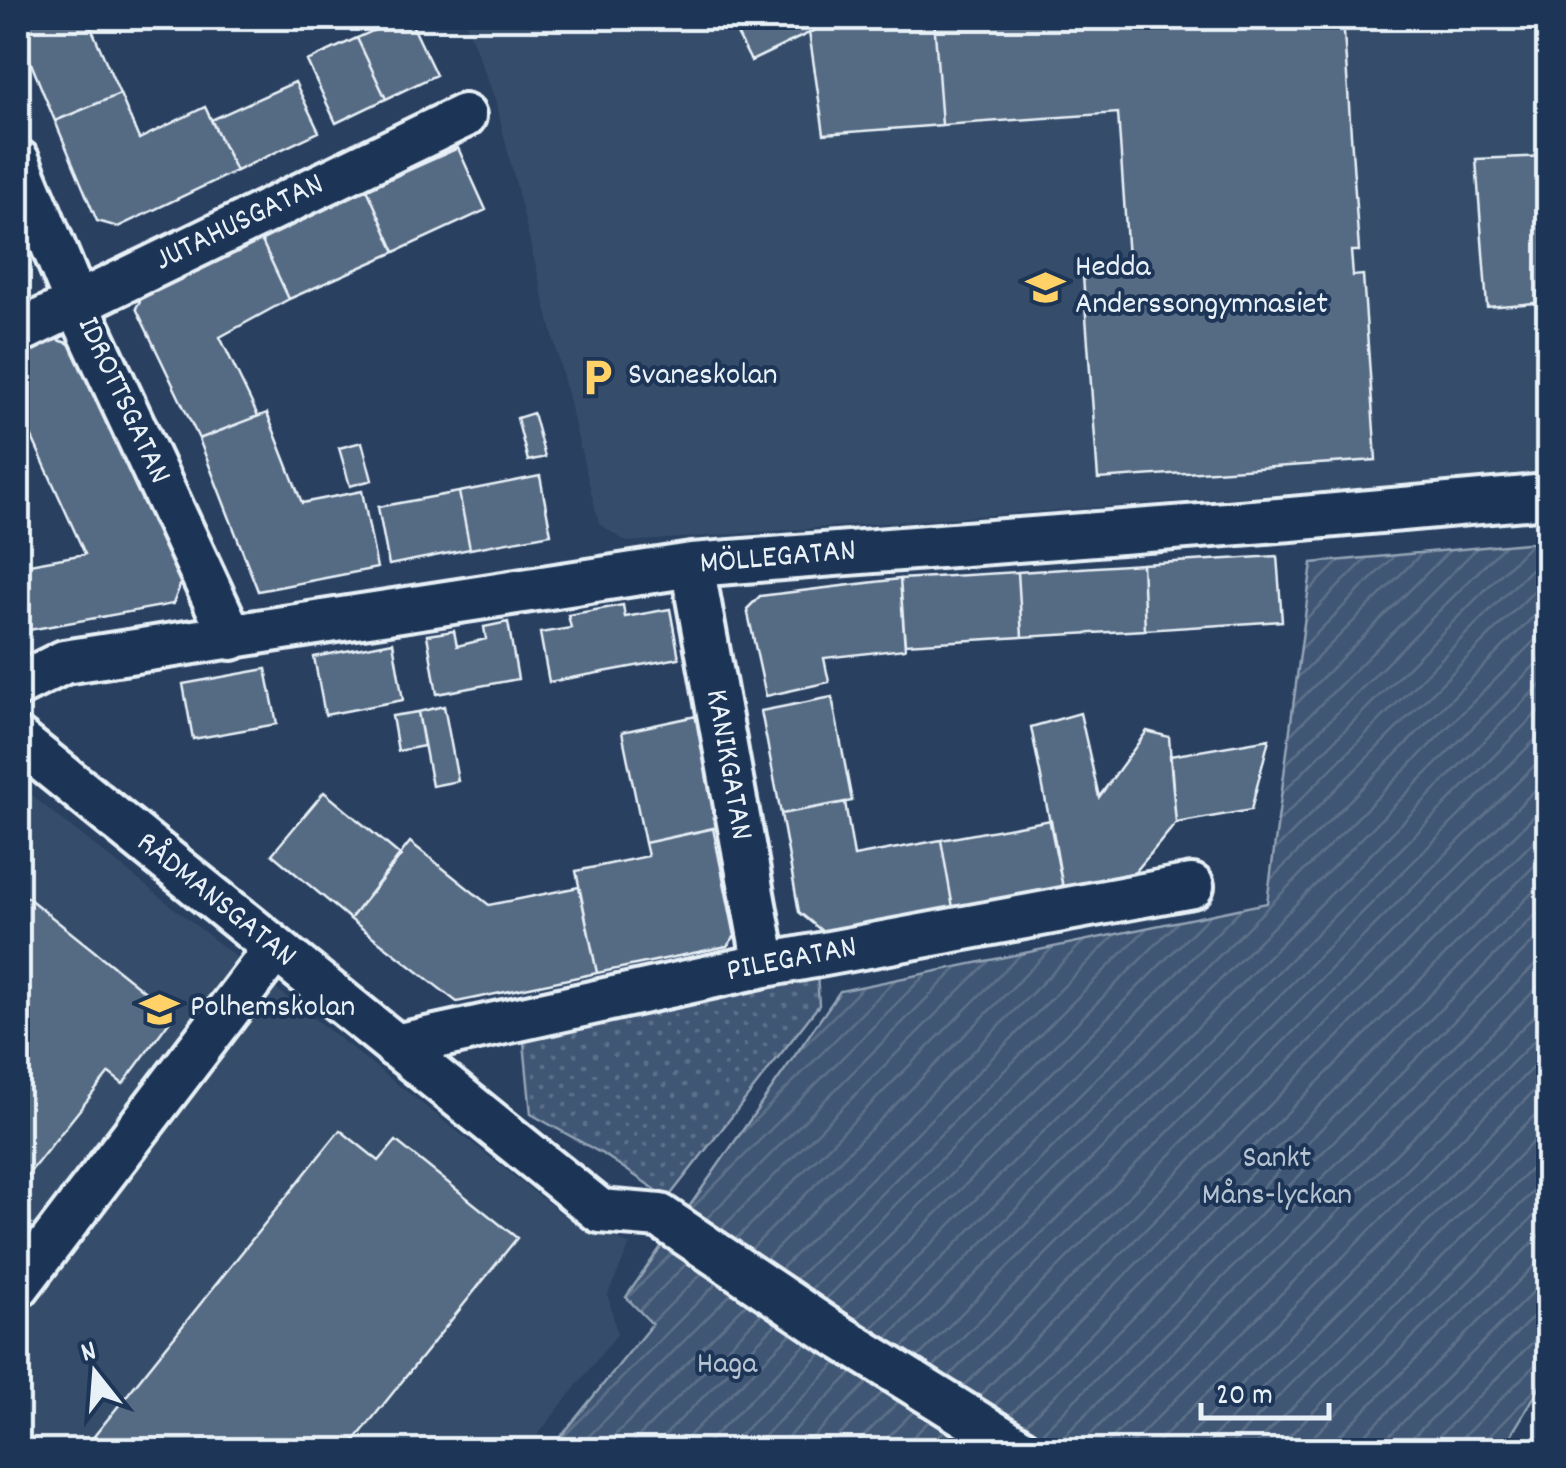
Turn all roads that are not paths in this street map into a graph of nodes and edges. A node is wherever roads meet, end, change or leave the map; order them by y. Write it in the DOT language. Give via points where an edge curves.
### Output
graph roads {
  1 [pos="464,116"];
  2 [pos="18,161"];
  3 [pos="76,302"];
  4 [pos="18,332"];
  5 [pos="1548,496"];
  6 [pos="692,565"];
  7 [pos="232,638"];
  8 [pos="18,685"];
  9 [pos="18,740"];
  10 [pos="1192,886"];
  11 [pos="275,949"];
  12 [pos="765,965"];
  13 [pos="395,1046"];
  14 [pos="18,1286"];
  15 [pos="1022,1450"];
  1 -- 3 [label="street, JUTAHUSGATAN"];
  2 -- 3 [label="street, IDROTTSGATAN"];
  3 -- 4 [label="street, JUTAHUSGATAN"];
  3 -- 7 [label="street, IDROTTSGATAN"];
  5 -- 6 [label="street, MÖLLEGATAN"];
  6 -- 7 [label="street, MÖLLEGATAN"];
  6 -- 12 [label="street, KANIKGATAN"];
  7 -- 8 [label="street, MÖLLEGATAN" via="64,662"];
  9 -- 11 [label="street, RÅDMANSGATAN"];
  10 -- 12 [label="street, PILEGATAN"];
  11 -- 13 [label="street, RÅDMANSGATAN"];
  11 -- 14 [label="street"];
  12 -- 13 [label="street, PILEGATAN"];
  13 -- 15 [label="street, RÅDMANSGATAN" via="600,1211 660,1216 824,1328"];
}
